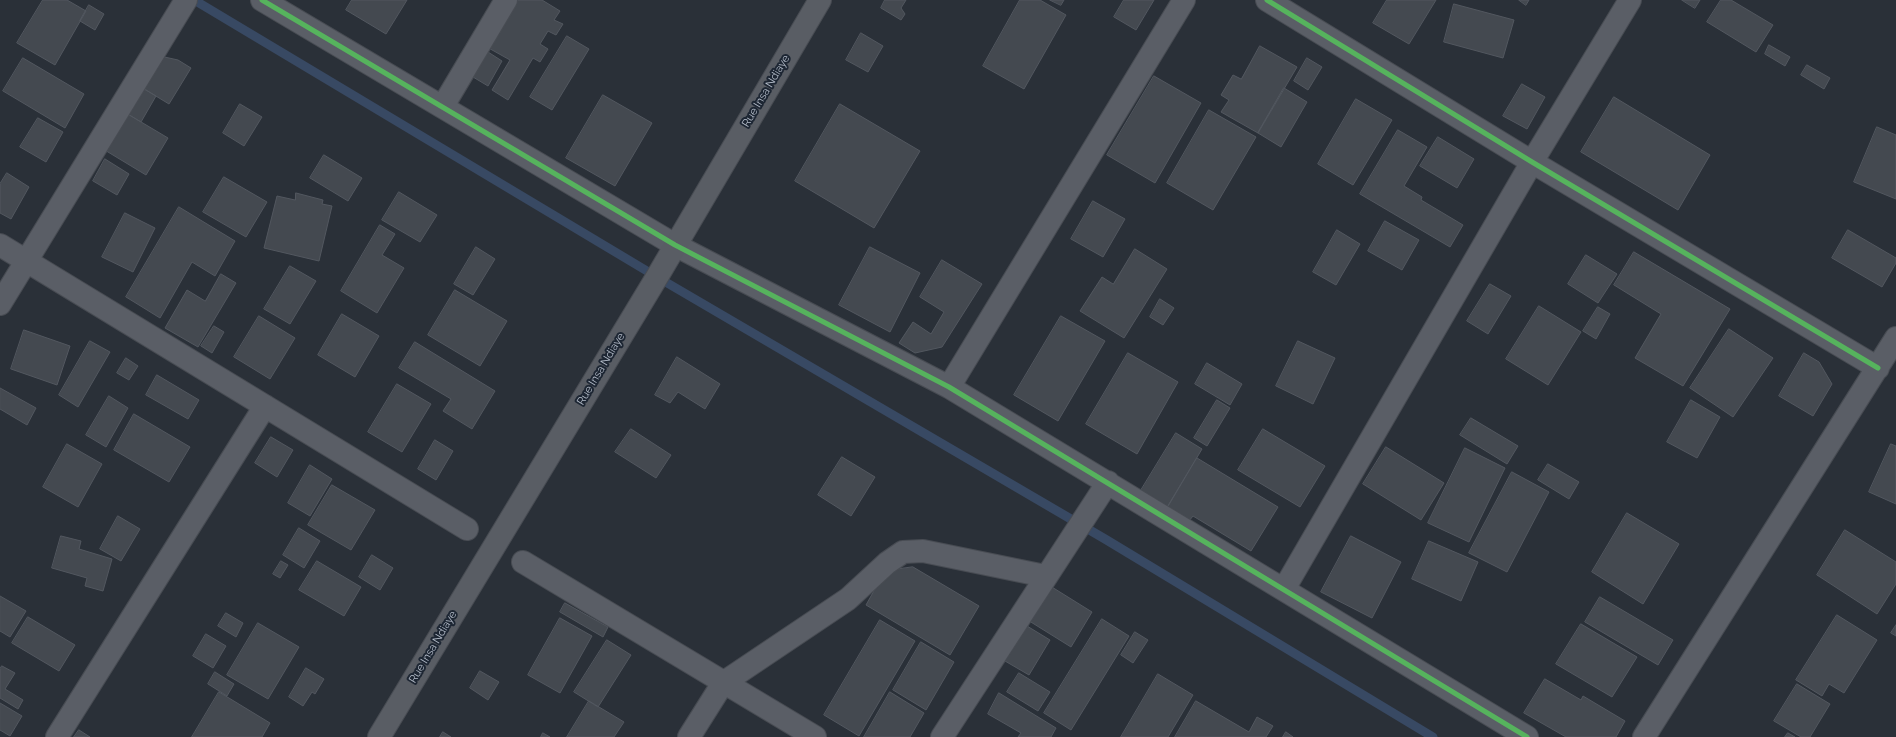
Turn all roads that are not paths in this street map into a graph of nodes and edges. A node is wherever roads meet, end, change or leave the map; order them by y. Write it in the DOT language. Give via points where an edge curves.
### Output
graph roads {
  1 [pos="186,0"];
  2 [pos="262,0"];
  3 [pos="506,0"];
  4 [pos="820,0"];
  5 [pos="1184,0"];
  6 [pos="1267,0"];
  7 [pos="1630,0"];
  8 [pos="443,106"];
  9 [pos="1532,162"];
  10 [pos="0,245"];
  11 [pos="675,245"];
  12 [pos="26,261"];
  13 [pos="0,304"];
  14 [pos="1896,338"];
  15 [pos="1878,368"];
  16 [pos="949,387"];
  17 [pos="265,406"];
  18 [pos="1108,482"];
  19 [pos="467,529"];
  20 [pos="523,562"];
  21 [pos="1045,576"];
  22 [pos="1284,589"];
  23 [pos="723,683"];
  24 [pos="57,737"];
  25 [pos="379,737"];
  26 [pos="689,737"];
  27 [pos="815,737"];
  28 [pos="942,737"];
  29 [pos="1527,737"];
  30 [pos="1644,737"];
  1 -- 12 [label="street"];
  2 -- 8 [label="street"];
  3 -- 8 [label="street"];
  4 -- 11 [label="main road, Rue Insa Ndiaye"];
  5 -- 16 [label="street"];
  6 -- 9 [label="street"];
  7 -- 9 [label="street"];
  8 -- 11 [label="street"];
  9 -- 15 [label="street"];
  9 -- 22 [label="street"];
  10 -- 12 [label="street"];
  11 -- 16 [label="street"];
  11 -- 25 [label="main road, Rue Insa Ndiaye"];
  12 -- 13 [label="street"];
  12 -- 17 [label="street"];
  14 -- 15 [label="street"];
  15 -- 30 [label="street"];
  16 -- 18 [label="street"];
  17 -- 19 [label="street"];
  17 -- 24 [label="street"];
  18 -- 21 [label="street"];
  18 -- 22 [label="street"];
  20 -- 23 [label="street"];
  21 -- 23 [label="street" via="923,551 904,552 887,563 848,598"];
  21 -- 28 [label="street"];
  22 -- 29 [label="street"];
  23 -- 26 [label="street"];
  23 -- 27 [label="street"];
}
